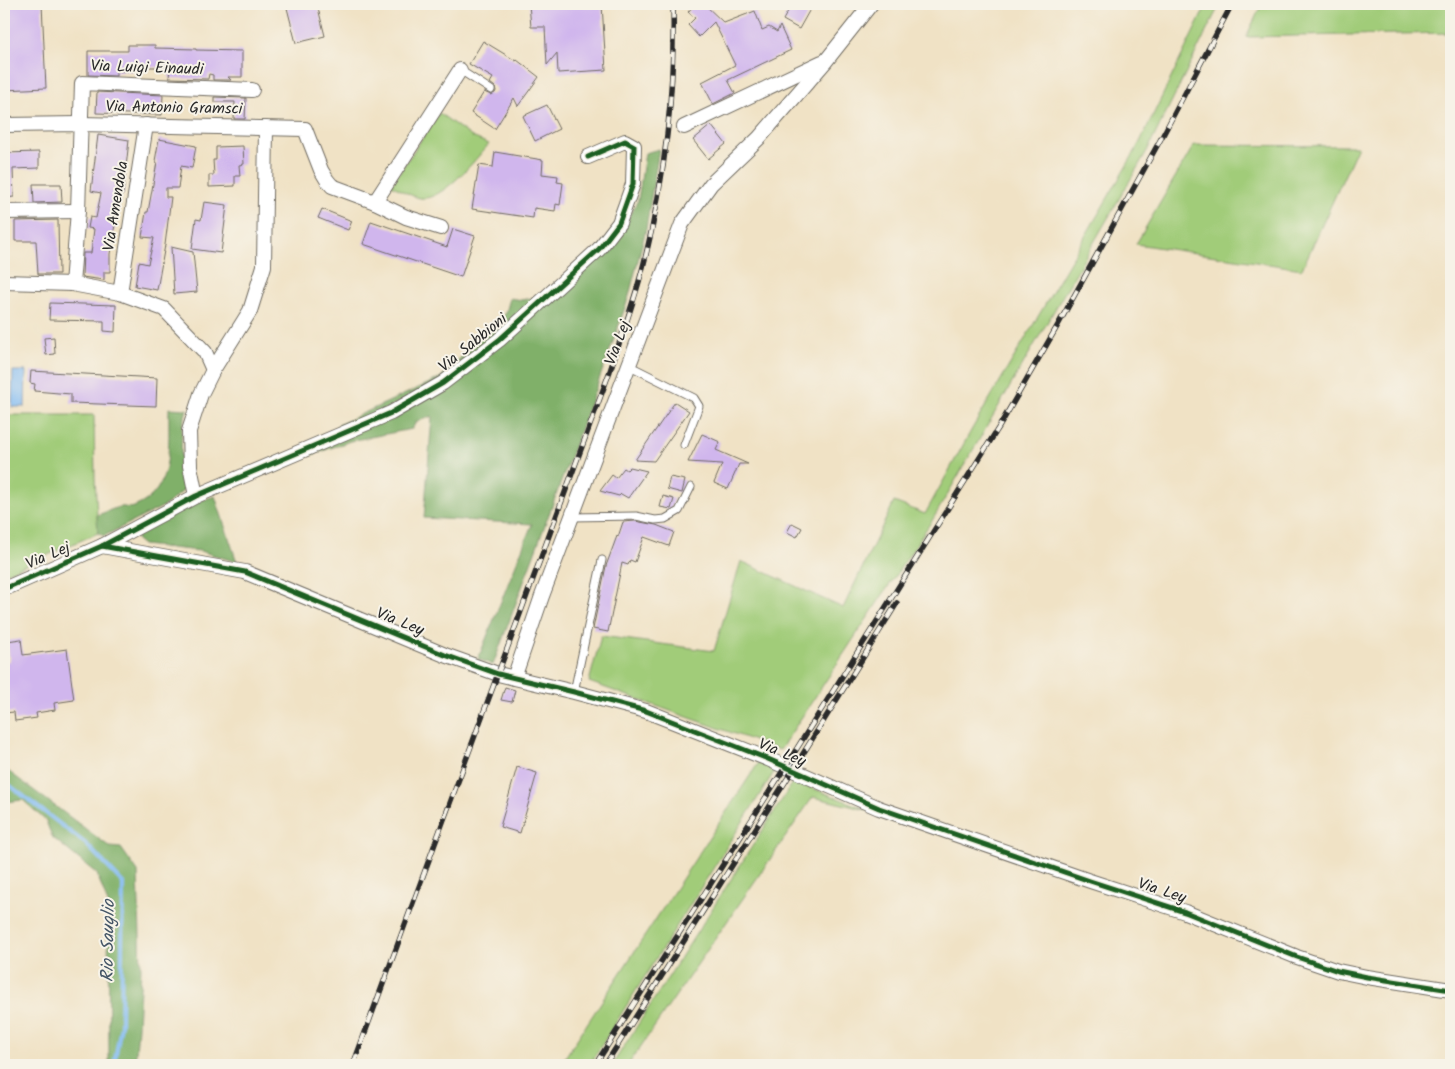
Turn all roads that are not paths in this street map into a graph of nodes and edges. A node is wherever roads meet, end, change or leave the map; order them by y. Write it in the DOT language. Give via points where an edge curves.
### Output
graph roads {
  1 [pos="871,4"];
  2 [pos="825,62"];
  3 [pos="460,70"];
  4 [pos="252,90"];
  5 [pos="491,90"];
  6 [pos="81,124"];
  7 [pos="4,125"];
  8 [pos="146,125"];
  9 [pos="684,127"];
  10 [pos="266,128"];
  11 [pos="588,157"];
  12 [pos="375,202"];
  13 [pos="78,210"];
  14 [pos="4,212"];
  15 [pos="441,228"];
  16 [pos="4,282"];
  17 [pos="72,284"];
  18 [pos="120,293"];
  19 [pos="628,365"];
  20 [pos="213,370"];
  21 [pos="684,446"];
  22 [pos="691,487"];
  23 [pos="196,496"];
  24 [pos="571,517"];
  25 [pos="102,546"];
  26 [pos="602,560"];
  27 [pos="4,589"];
  28 [pos="514,678"];
  29 [pos="574,692"];
  30 [pos="1451,990"];
  1 -- 2 [label="street, Via Lej"];
  2 -- 9 [label="street"];
  2 -- 19 [label="street, Via Lej" via="759,138 711,184 682,224"];
  3 -- 5 [label="lane"];
  3 -- 12 [label="street"];
  4 -- 6 [label="street, Via Luigi Einaudi" via="82,84"];
  6 -- 7 [label="street, Via Antonio Gramsci"];
  6 -- 8 [label="street, Via Antonio Gramsci"];
  6 -- 13 [label="street"];
  8 -- 10 [label="street, Via Antonio Gramsci"];
  8 -- 18 [label="street, Via Amendola"];
  10 -- 12 [label="street, Via Antonio Gramsci" via="305,129 321,170 332,186"];
  10 -- 20 [label="street" via="264,266 250,311"];
  11 -- 23 [label="street, Via Sabbioni" via="624,141 634,146 633,184 619,223 599,249 499,340 443,383 391,413"];
  12 -- 15 [label="street, Via Antonio Gramsci" via="406,218"];
  13 -- 14 [label="street"];
  13 -- 17 [label="street"];
  16 -- 17 [label="street"];
  17 -- 18 [label="street"];
  18 -- 20 [label="street" via="164,309 204,352"];
  19 -- 21 [label="lane" via="694,398 699,406"];
  19 -- 24 [label="street, Via Lej"];
  20 -- 23 [label="street" via="189,431 190,466"];
  22 -- 24 [label="lane" via="679,511 665,519"];
  23 -- 25 [label="street, Via Lej"];
  24 -- 28 [label="street, Via Lej"];
  25 -- 27 [label="street, Via Lej"];
  25 -- 28 [label="street, Via Ley" via="245,572 445,655"];
  26 -- 29 [label="lane"];
  28 -- 29 [label="street, Via Ley"];
  29 -- 30 [label="street, Via Ley" via="646,711 879,808 1185,912 1297,957 1367,977"];
}
